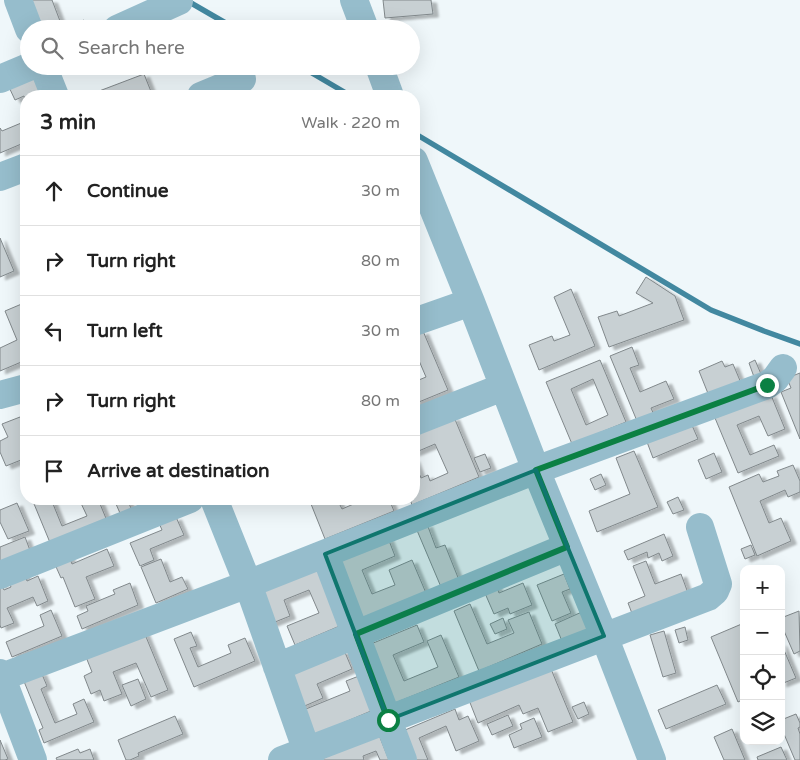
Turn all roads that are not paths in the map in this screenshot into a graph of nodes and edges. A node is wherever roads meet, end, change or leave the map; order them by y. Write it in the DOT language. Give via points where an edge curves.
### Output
graph roads {
  1 [pos="18,0"];
  2 [pos="354,0"];
  3 [pos="179,1"];
  4 [pos="25,20"];
  5 [pos="137,20"];
  6 [pos="362,20"];
  7 [pos="20,71"];
  8 [pos="46,75"];
  9 [pos="0,79"];
  10 [pos="242,79"];
  11 [pos="52,90"];
  12 [pos="215,90"];
  13 [pos="20,169"];
  14 [pos="420,175"];
  15 [pos="0,177"];
  16 [pos="470,302"];
  17 [pos="420,320"];
  18 [pos="783,368"];
  19 [pos="503,387"];
  20 [pos="20,390"];
  21 [pos="0,395"];
  22 [pos="420,420"];
  23 [pos="536,470"];
  24 [pos="216,505"];
  25 [pos="143,507"];
  26 [pos="700,528"];
  27 [pos="567,547"];
  28 [pos="325,554"];
  29 [pos="0,575"];
  30 [pos="248,584"];
  31 [pos="356,634"];
  32 [pos="604,636"];
  33 [pos="277,667"];
  34 [pos="1,675"];
  35 [pos="388,720"];
  36 [pos="300,757"];
  37 [pos="33,760"];
  38 [pos="403,760"];
  39 [pos="652,760"];
  1 -- 4 [label="street"];
  2 -- 6 [label="street"];
  3 -- 5 [label="street"];
  7 -- 9 [label="street"];
  8 -- 11 [label="street"];
  10 -- 12 [label="street"];
  13 -- 15 [label="street"];
  14 -- 16 [label="street"];
  16 -- 17 [label="street"];
  16 -- 19 [label="street"];
  18 -- 23 [label="street" via="767,385"];
  19 -- 22 [label="street"];
  19 -- 23 [label="street"];
  20 -- 21 [label="street"];
  23 -- 27 [label="street"];
  23 -- 28 [label="street"];
  24 -- 30 [label="street"];
  25 -- 29 [label="street"];
  26 -- 32 [label="street" via="718,584 715,591 708,597"];
  27 -- 31 [label="street"];
  27 -- 32 [label="street"];
  28 -- 30 [label="street"];
  28 -- 31 [label="street"];
  30 -- 33 [label="street"];
  30 -- 34 [label="street"];
  31 -- 33 [label="street"];
  31 -- 35 [label="street"];
  32 -- 35 [label="street"];
  32 -- 39 [label="street"];
  33 -- 36 [label="street"];
  34 -- 37 [label="street"];
  35 -- 36 [label="street"];
  35 -- 38 [label="street"];
}
